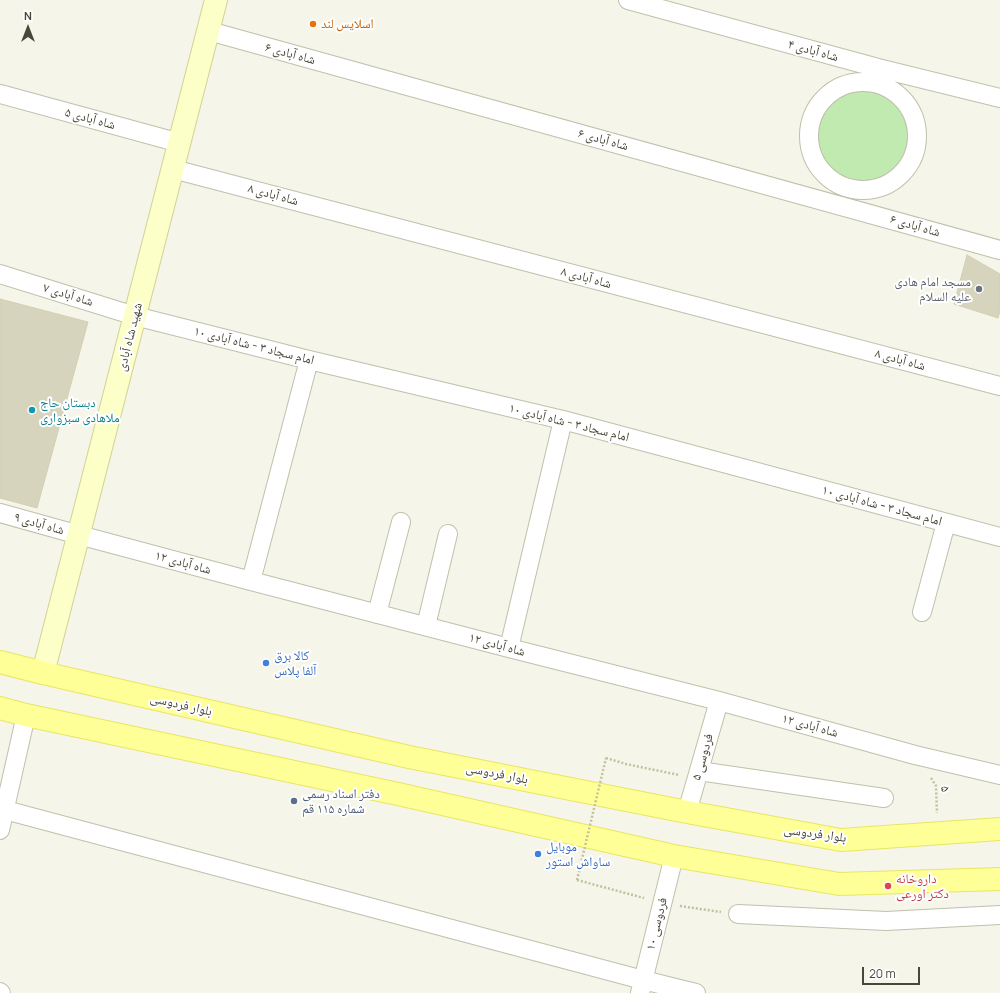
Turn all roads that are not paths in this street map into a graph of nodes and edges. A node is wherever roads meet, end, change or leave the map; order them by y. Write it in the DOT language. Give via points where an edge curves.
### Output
graph roads {
  1 [pos="216,0"];
  2 [pos="628,0"];
  3 [pos="209,31"];
  4 [pos="876,76"];
  5 [pos="0,94"];
  6 [pos="1000,98"];
  7 [pos="180,143"];
  8 [pos="173,169"];
  9 [pos="842,197"];
  10 [pos="999,245"];
  11 [pos="0,274"];
  12 [pos="135,316"];
  13 [pos="308,360"];
  14 [pos="1000,386"];
  15 [pos="563,420"];
  16 [pos="0,512"];
  17 [pos="401,522"];
  18 [pos="946,523"];
  19 [pos="448,534"];
  20 [pos="79,535"];
  21 [pos="1000,537"];
  22 [pos="251,581"];
  23 [pos="922,612"];
  24 [pos="377,614"];
  25 [pos="426,626"];
  26 [pos="509,648"];
  27 [pos="0,662"];
  28 [pos="43,673"];
  29 [pos="719,701"];
  30 [pos="0,708"];
  31 [pos="26,715"];
  32 [pos="698,775"];
  33 [pos="1000,775"];
  34 [pos="884,798"];
  35 [pos="5,810"];
  36 [pos="687,812"];
  37 [pos="1000,829"];
  38 [pos="0,830"];
  39 [pos="674,856"];
  40 [pos="1000,879"];
  41 [pos="738,914"];
  42 [pos="1000,915"];
  43 [pos="641,987"];
  44 [pos="696,993"];
  1 -- 3 [label="main road, شهید شاه آبادی"];
  2 -- 4 [label="street, شاه آبادی ۴"];
  3 -- 7 [label="main road, شهید شاه آبادی"];
  3 -- 9 [label="street, شاه آبادی ۶"];
  4 -- 6 [label="street, شاه آبادی ۴"];
  4 -- 9 [label="street" via="838,87 824,98 814,112 808,129 809,146 815,163"];
  4 -- 9 [label="street" via="904,100 913,114 917,131 916,148 910,164 899,177 885,186"];
  5 -- 7 [label="street, شاه آبادی ۵"];
  7 -- 8 [label="main road, شهید شاه آبادی"];
  8 -- 12 [label="main road, شهید شاه آبادی"];
  8 -- 14 [label="street, شاه آبادی ۸"];
  9 -- 10 [label="street, شاه آبادی ۶"];
  11 -- 12 [label="street, شاه آبادی ۷"];
  12 -- 13 [label="street, امام سجاد ۳ - شاه آبادی ۱۰"];
  12 -- 20 [label="main road, شهید شاه آبادی"];
  13 -- 15 [label="street, امام سجاد ۳ - شاه آبادی ۱۰"];
  13 -- 22 [label="street"];
  15 -- 18 [label="street, امام سجاد ۳ - شاه آبادی ۱۰"];
  15 -- 26 [label="street"];
  16 -- 20 [label="street, شاه آبادی ۹"];
  17 -- 24 [label="street"];
  18 -- 21 [label="street, امام سجاد ۳ - شاه آبادی ۱۰"];
  18 -- 23 [label="street"];
  19 -- 25 [label="street"];
  20 -- 22 [label="street, شاه آبادی ۱۲"];
  20 -- 28 [label="main road, شهید شاه آبادی"];
  22 -- 24 [label="street, شاه آبادی ۱۲"];
  24 -- 25 [label="street, شاه آبادی ۱۲"];
  25 -- 26 [label="street, شاه آبادی ۱۲"];
  26 -- 29 [label="street, شاه آبادی ۱۲"];
  27 -- 28 [label="main road, بلوار فردوسی"];
  28 -- 36 [label="main road, بلوار فردوسی" via="409,757"];
  29 -- 32 [label="street, فردوسی ۵"];
  29 -- 33 [label="street, شاه آبادی ۱۲"];
  30 -- 31 [label="main road"];
  31 -- 35 [label="street"];
  31 -- 39 [label="main road"];
  32 -- 34 [label="street"];
  32 -- 36 [label="street, فردوسی ۵"];
  35 -- 38 [label="street"];
  35 -- 43 [label="street"];
  36 -- 37 [label="main road, بلوار فردوسی" via="841,840"];
  39 -- 40 [label="main road" via="839,884"];
  39 -- 43 [label="street, فردوسی ۱۰"];
  41 -- 42 [label="street" via="886,921"];
  43 -- 44 [label="street"];
}
